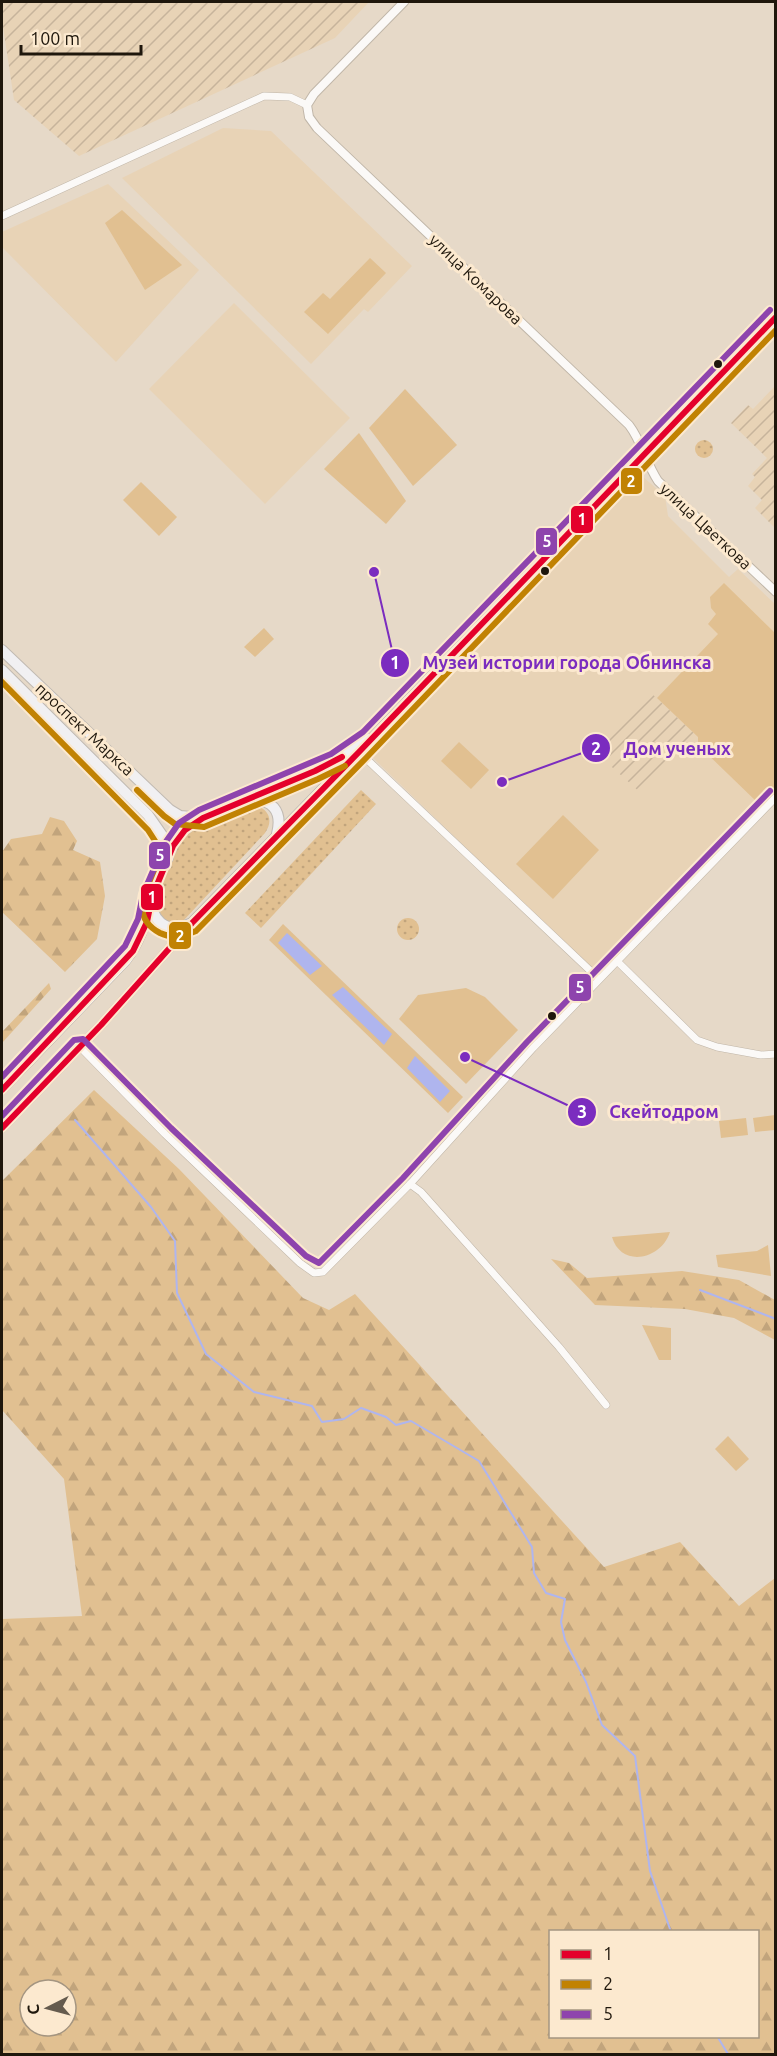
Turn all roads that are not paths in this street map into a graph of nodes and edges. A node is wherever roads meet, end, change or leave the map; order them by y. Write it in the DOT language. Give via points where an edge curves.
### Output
graph roads {
  1 [pos="404,2"];
  2 [pos="307,105"];
  3 [pos="2,216"];
  4 [pos="776,316"];
  5 [pos="644,454"];
  6 [pos="776,592"];
  7 [pos="2,650"];
  8 [pos="2,670"];
  9 [pos="369,739"];
  10 [pos="359,752"];
  11 [pos="776,797"];
  12 [pos="245,800"];
  13 [pos="163,802"];
  14 [pos="148,815"];
  15 [pos="203,818"];
  16 [pos="276,835"];
  17 [pos="168,858"];
  18 [pos="152,897"];
  19 [pos="192,923"];
  20 [pos="617,961"];
  21 [pos="600,979"];
  22 [pos="80,1047"];
  23 [pos="776,1054"];
  24 [pos="2,1090"];
  25 [pos="2,1128"];
  26 [pos="410,1184"];
  27 [pos="606,1405"];
  1 -- 2 [label="street"];
  2 -- 3 [label="street" via="290,97 264,96"];
  2 -- 5 [label="street, улица Комарова" via="317,128 629,425"];
  4 -- 5 [label="main road"];
  5 -- 6 [label="street, улица Цветкова" via="658,481"];
  5 -- 9 [label="main road"];
  7 -- 13 [label="main road, проспект Маркса"];
  8 -- 14 [label="main road, проспект Маркса"];
  9 -- 10 [label="main road"];
  9 -- 12 [label="main road" via="335,762"];
  10 -- 16 [label="main road"];
  10 -- 21 [label="street"];
  11 -- 20 [label="street"];
  12 -- 15 [label="main road"];
  12 -- 16 [label="main road" via="271,804 280,822"];
  13 -- 14 [label="main road"];
  13 -- 15 [label="main road, проспект Маркса" via="180,816"];
  14 -- 17 [label="main road, проспект Маркса" via="164,838"];
  15 -- 17 [label="main road" via="179,836"];
  16 -- 19 [label="main road"];
  17 -- 18 [label="main road"];
  18 -- 19 [label="main road" via="154,914 162,923 174,928"];
  18 -- 24 [label="main road" via="147,922 126,962"];
  19 -- 22 [label="main road"];
  20 -- 21 [label="street"];
  20 -- 23 [label="street" via="697,1040 761,1055"];
  21 -- 26 [label="street" via="532,1047"];
  22 -- 25 [label="main road"];
  22 -- 26 [label="street" via="266,1232 314,1273 323,1272"];
  26 -- 27 [label="street" via="559,1347"];
}
